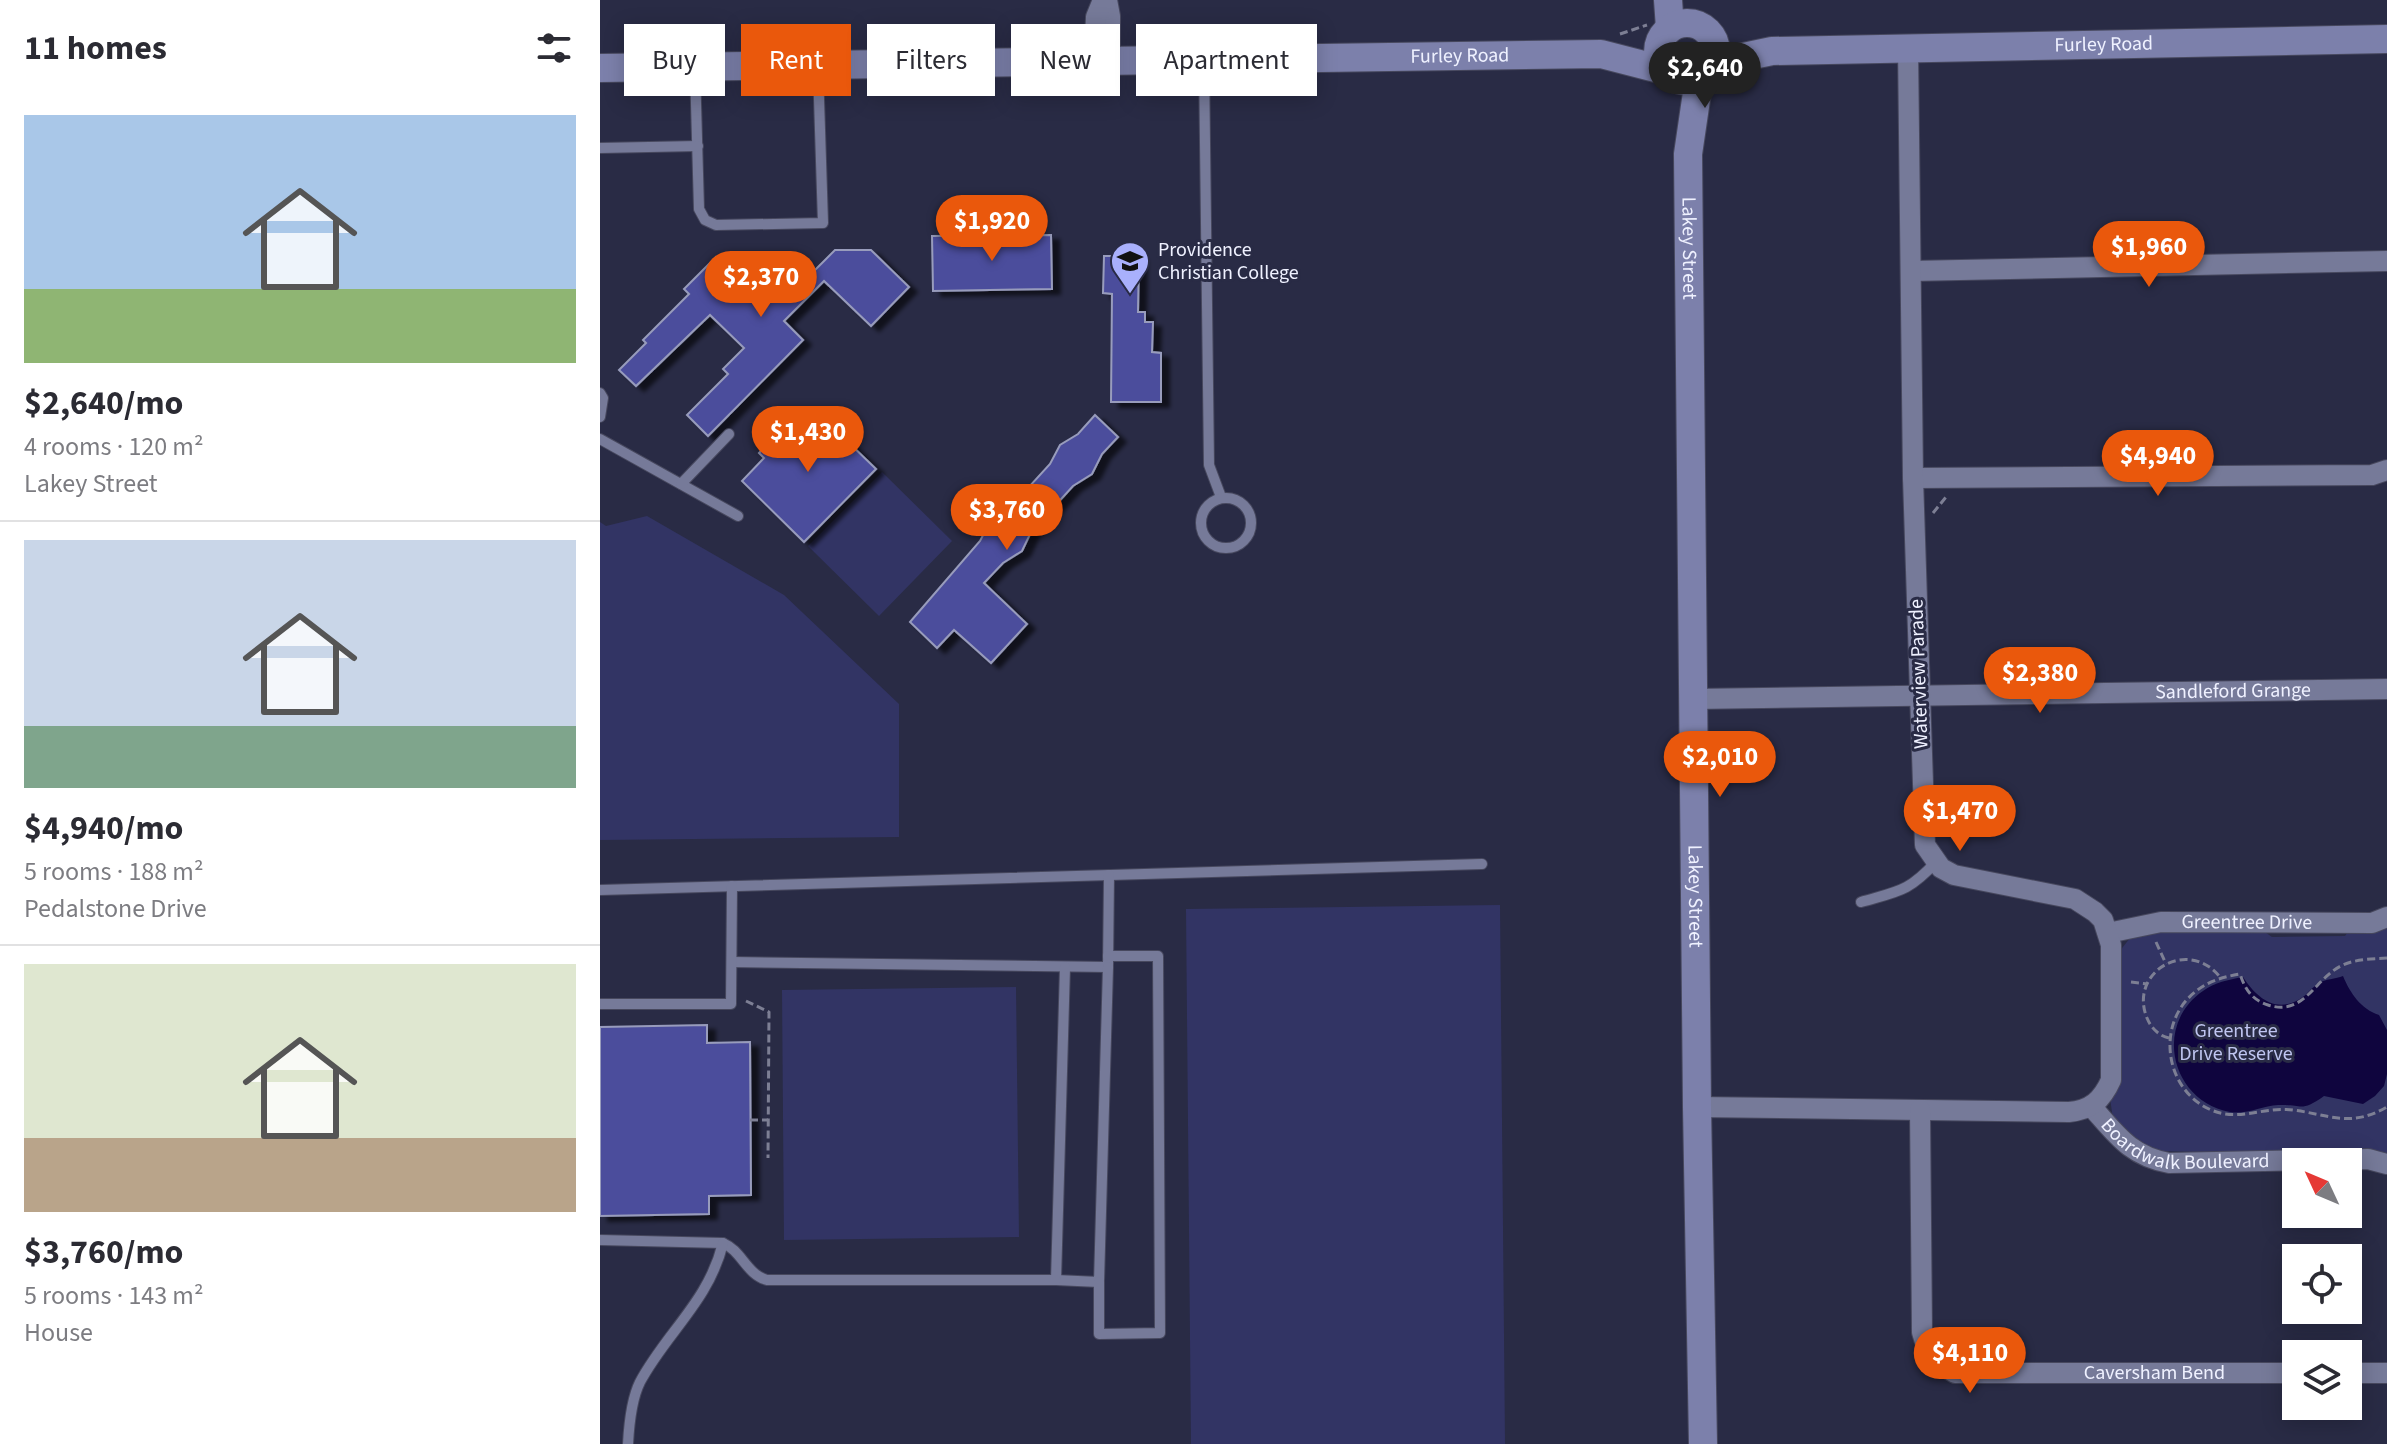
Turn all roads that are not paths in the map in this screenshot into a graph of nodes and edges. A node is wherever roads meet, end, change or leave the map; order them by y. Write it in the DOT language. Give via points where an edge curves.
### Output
graph roads {
  1 [pos="1105,0"];
  2 [pos="1668,0"];
  3 [pos="1097,24"];
  4 [pos="2387,39"];
  5 [pos="1686,46"];
  6 [pos="1908,47"];
  7 [pos="1317,59"];
  8 [pos="1011,63"];
  9 [pos="851,66"];
  10 [pos="600,68"];
  11 [pos="624,68"];
  12 [pos="696,96"];
  13 [pos="819,96"];
  14 [pos="1204,96"];
  15 [pos="698,146"];
  16 [pos="600,148"];
  17 [pos="2387,261"];
  18 [pos="1911,271"];
  19 [pos="600,393"];
  20 [pos="600,417"];
  21 [pos="729,434"];
  22 [pos="600,439"];
  23 [pos="2387,470"];
  24 [pos="1913,478"];
  25 [pos="681,484"];
  26 [pos="1221,497"];
  27 [pos="738,516"];
  28 [pos="2387,689"];
  29 [pos="1919,695"];
  30 [pos="1693,699"];
  31 [pos="1936,862"];
  32 [pos="1482,864"];
  33 [pos="1109,875"];
  34 [pos="732,886"];
  35 [pos="600,890"];
  36 [pos="1861,902"];
  37 [pos="2387,917"];
  38 [pos="2108,933"];
  39 [pos="732,962"];
  40 [pos="1108,962"];
  41 [pos="1065,967"];
  42 [pos="600,1004"];
  43 [pos="2091,1106"];
  44 [pos="1697,1107"];
  45 [pos="1920,1110"];
  46 [pos="2387,1164"];
  47 [pos="600,1240"];
  48 [pos="723,1243"];
  49 [pos="1056,1280"];
  50 [pos="1099,1282"];
  51 [pos="2282,1373"];
  52 [pos="2362,1373"];
  53 [pos="2387,1373"];
  54 [pos="628,1444"];
  55 [pos="1703,1444"];
  1 -- 3 [label="street"];
  2 -- 5 [label="street, Lakey Street"];
  4 -- 6 [label="street, Furley Road"];
  5 -- 6 [label="street, Furley Road" via="1772,51"];
  5 -- 7 [label="street, Furley Road" via="1601,54"];
  5 -- 30 [label="street, Lakey Street"];
  6 -- 18 [label="street, Waterview Parade"];
  8 -- 9 [label="street, Furley Road"];
  10 -- 11 [label="street, Furley Road"];
  12 -- 15 [label="lane"];
  13 -- 15 [label="lane" via="823,223 716,225 705,220 699,209"];
  14 -- 26 [label="lane" via="1209,465"];
  15 -- 16 [label="lane"];
  17 -- 18 [label="street"];
  18 -- 24 [label="street, Waterview Parade"];
  19 -- 20 [label="lane"];
  21 -- 25 [label="lane"];
  22 -- 25 [label="lane"];
  23 -- 24 [label="street" via="2372,475"];
  24 -- 29 [label="street, Waterview Parade"];
  25 -- 27 [label="lane"];
  26 -- 26 [label="lane" via="1238,500 1251,519 1242,542 1226,548 1210,543 1201,529 1203,512"];
  28 -- 29 [label="street, Sandleford Grange"];
  29 -- 30 [label="street, Sandleford Grange"];
  29 -- 31 [label="street, Waterview Parade" via="1925,845"];
  30 -- 44 [label="street, Lakey Street"];
  31 -- 36 [label="lane" via="1904,890"];
  31 -- 38 [label="street" via="1954,875 2075,899 2095,912"];
  32 -- 33 [label="lane"];
  33 -- 34 [label="lane"];
  33 -- 40 [label="lane"];
  34 -- 35 [label="lane"];
  34 -- 39 [label="lane"];
  37 -- 38 [label="street, Greentree Drive" via="2372,923 2161,922"];
  38 -- 43 [label="street" via="2111,1080"];
  39 -- 41 [label="lane"];
  39 -- 42 [label="lane" via="731,1004"];
  40 -- 41 [label="lane"];
  40 -- 50 [label="lane"];
  40 -- 50 [label="lane" via="1158,956 1160,1333 1099,1334"];
  41 -- 49 [label="lane"];
  43 -- 45 [label="street" via="2069,1112"];
  43 -- 46 [label="street, Boardwalk Boulevard" via="2136,1153 2152,1160 2368,1159"];
  44 -- 45 [label="street"];
  44 -- 55 [label="street, Lakey Street"];
  45 -- 51 [label="street, Caversham Bend" via="1922,1332 1941,1366 1955,1373"];
  47 -- 48 [label="lane"];
  48 -- 49 [label="lane" via="767,1280"];
  48 -- 54 [label="lane" via="718,1267 639,1384"];
  49 -- 50 [label="lane"];
  52 -- 53 [label="street"];
}
